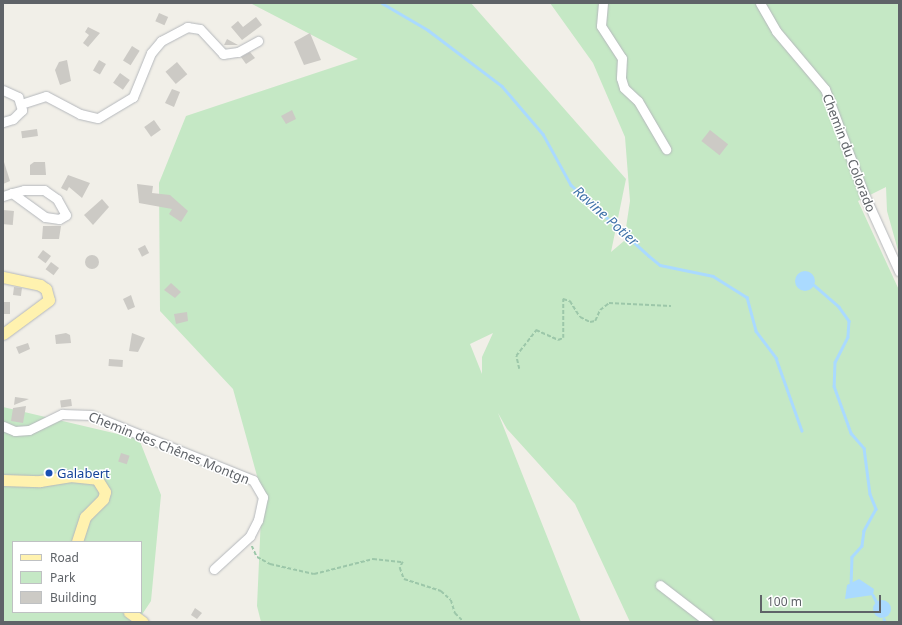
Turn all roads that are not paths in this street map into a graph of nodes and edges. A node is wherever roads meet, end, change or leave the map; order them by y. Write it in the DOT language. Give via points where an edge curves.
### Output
graph roads {
  1 [pos="603,3"];
  2 [pos="760,3"];
  3 [pos="258,41"];
  4 [pos="3,90"];
  5 [pos="21,104"];
  6 [pos="3,122"];
  7 [pos="666,149"];
  8 [pos="12,193"];
  9 [pos="3,196"];
  10 [pos="899,271"];
  11 [pos="3,277"];
  12 [pos="3,334"];
  13 [pos="3,426"];
  14 [pos="3,480"];
  15 [pos="77,541"];
  16 [pos="214,569"];
  17 [pos="660,585"];
  18 [pos="130,613"];
  19 [pos="143,622"];
  20 [pos="708,622"];
  1 -- 7 [label="street" via="601,26 622,58 621,78 624,88 638,101"];
  2 -- 10 [label="street, Chemin du Colorado" via="776,31 825,89 864,194"];
  3 -- 5 [label="street" via="238,52 223,54 200,29 187,26 161,42 151,53 133,97 98,118 80,114 46,96"];
  4 -- 5 [label="street" via="18,97"];
  5 -- 6 [label="street" via="18,115"];
  8 -- 8 [label="street" via="29,202 45,217 59,219 66,214 57,199 44,190"];
  8 -- 9 [label="street"];
  11 -- 12 [label="main road" via="40,285 46,289 49,300"];
  13 -- 16 [label="street, Chemin des Chênes Montgn" via="14,430 29,430 62,414 91,414 253,480 260,489 263,504 250,536"];
  14 -- 15 [label="main road" via="40,481 70,476 97,479 105,492 104,499 85,517"];
  17 -- 20 [label="street"];
  18 -- 19 [label="main road"];
}
